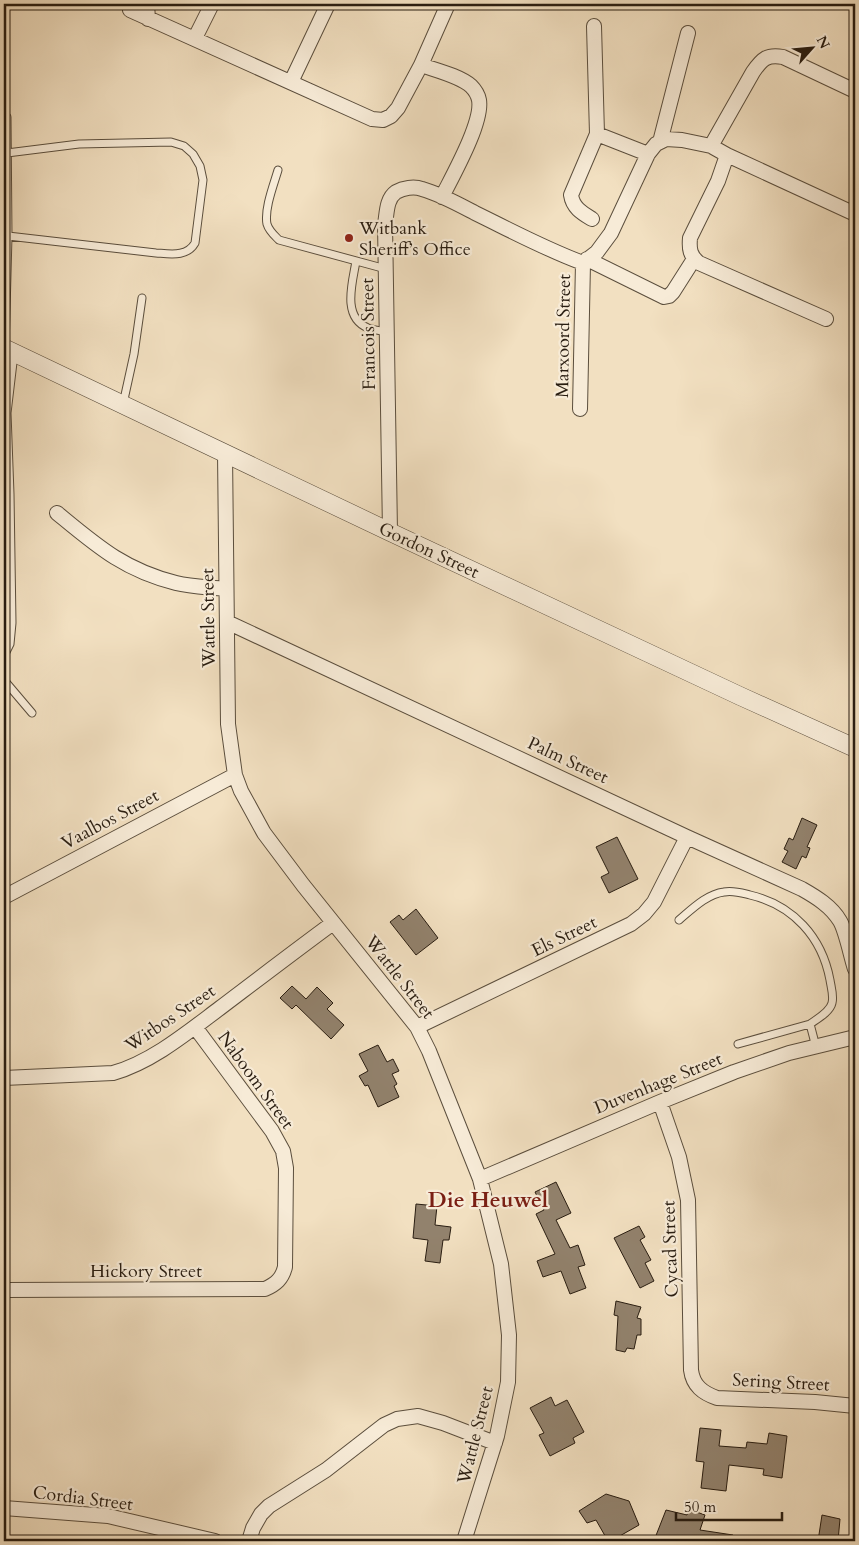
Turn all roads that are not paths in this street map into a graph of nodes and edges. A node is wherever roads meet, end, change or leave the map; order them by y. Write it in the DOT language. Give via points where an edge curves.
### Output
graph roads {
  1 [pos="147,4"];
  2 [pos="212,4"];
  3 [pos="328,4"];
  4 [pos="448,4"];
  5 [pos="130,10"];
  6 [pos="148,19"];
  7 [pos="594,26"];
  8 [pos="688,33"];
  9 [pos="195,38"];
  10 [pos="421,65"];
  11 [pos="291,82"];
  12 [pos="855,91"];
  13 [pos="7,116"];
  14 [pos="597,134"];
  15 [pos="660,142"];
  16 [pos="711,146"];
  17 [pos="8,153"];
  18 [pos="648,154"];
  19 [pos="726,155"];
  20 [pos="278,170"];
  21 [pos="442,197"];
  22 [pos="855,214"];
  23 [pos="592,218"];
  24 [pos="8,236"];
  25 [pos="694,259"];
  26 [pos="356,261"];
  27 [pos="585,261"];
  28 [pos="386,269"];
  29 [pos="142,298"];
  30 [pos="826,319"];
  31 [pos="387,332"];
  32 [pos="8,350"];
  33 [pos="123,405"];
  34 [pos="580,409"];
  35 [pos="225,453"];
  36 [pos="6,455"];
  37 [pos="57,513"];
  38 [pos="390,532"];
  39 [pos="226,589"];
  40 [pos="227,622"];
  41 [pos="4,656"];
  42 [pos="4,680"];
  43 [pos="32,713"];
  44 [pos="855,748"];
  45 [pos="234,775"];
  46 [pos="687,837"];
  47 [pos="4,897"];
  48 [pos="679,920"];
  49 [pos="333,923"];
  50 [pos="855,970"];
  51 [pos="810,1024"];
  52 [pos="195,1027"];
  53 [pos="417,1027"];
  54 [pos="855,1037"];
  55 [pos="738,1044"];
  56 [pos="816,1047"];
  57 [pos="4,1078"];
  58 [pos="660,1102"];
  59 [pos="480,1179"];
  60 [pos="283,1276"];
  61 [pos="4,1290"];
  62 [pos="706,1393"];
  63 [pos="855,1406"];
  64 [pos="495,1443"];
  65 [pos="4,1508"];
  66 [pos="215,1541"];
  67 [pos="249,1541"];
  68 [pos="464,1541"];
  1 -- 6 [label="street"];
  2 -- 9 [label="street"];
  3 -- 11 [label="street"];
  4 -- 10 [label="street"];
  5 -- 6 [label="street"];
  6 -- 9 [label="street"];
  7 -- 14 [label="street"];
  8 -- 15 [label="street"];
  9 -- 11 [label="street"];
  10 -- 11 [label="street" via="398,108 383,120 372,119"];
  10 -- 21 [label="street" via="463,81 479,100 472,134"];
  12 -- 16 [label="street" via="782,57 766,57 753,72"];
  13 -- 17 [label="lane"];
  14 -- 18 [label="street"];
  14 -- 23 [label="street" via="571,196 580,213"];
  15 -- 16 [label="street" via="682,140"];
  15 -- 18 [label="street"];
  16 -- 19 [label="street"];
  17 -- 24 [label="lane"];
  17 -- 24 [label="lane" via="79,144 171,142 184,146 193,154 203,180 195,243 181,254"];
  18 -- 27 [label="street" via="611,233 597,252"];
  19 -- 22 [label="street"];
  19 -- 25 [label="street" via="718,181 690,238"];
  20 -- 26 [label="lane" via="268,210 270,231 279,240"];
  21 -- 27 [label="street, Francois Street" via="558,254"];
  21 -- 28 [label="street, Francois Street" via="420,188 410,188 391,197 385,224"];
  24 -- 32 [label="lane"];
  25 -- 27 [label="street, Francois Street" via="673,292 664,297"];
  25 -- 30 [label="street"];
  26 -- 28 [label="lane"];
  26 -- 31 [label="lane" via="350,300 352,312 367,328"];
  27 -- 34 [label="street, Marxoord Street"];
  28 -- 31 [label="street, Francois Street"];
  29 -- 33 [label="lane"];
  31 -- 38 [label="street, Francois Street"];
  32 -- 33 [label="street, Gordon Street"];
  32 -- 36 [label="lane"];
  33 -- 35 [label="street, Gordon Street"];
  35 -- 38 [label="street, Gordon Street"];
  35 -- 39 [label="street, Wattle Street"];
  36 -- 41 [label="lane" via="12,622 10,644"];
  37 -- 39 [label="street" via="103,550 150,576"];
  38 -- 44 [label="street, Gordon Street"];
  39 -- 40 [label="street, Wattle Street"];
  40 -- 45 [label="street, Wattle Street" via="228,724"];
  40 -- 46 [label="street, Palm Street"];
  42 -- 43 [label="lane"];
  45 -- 47 [label="street, Vaalbos Street"];
  45 -- 49 [label="street, Wattle Street" via="264,832"];
  46 -- 50 [label="street, Palm Street" via="818,898 841,922"];
  46 -- 53 [label="street, Els Street" via="654,902 631,924"];
  48 -- 51 [label="lane" via="713,894 725,891 756,897 778,905 794,916 807,927 816,942 828,971 832,994 829,1009"];
  49 -- 52 [label="street, Witbos Street"];
  49 -- 53 [label="street, Wattle Street"];
  51 -- 55 [label="lane"];
  51 -- 56 [label="lane"];
  52 -- 57 [label="street, Witbos Street" via="147,1060 113,1073"];
  52 -- 60 [label="street, Naboom Street" via="272,1131 283,1151 286,1168 286,1267"];
  53 -- 59 [label="street, Wattle Street"];
  54 -- 56 [label="street, Duvenhage Street"];
  56 -- 58 [label="street, Duvenhage Street" via="734,1072"];
  58 -- 59 [label="street, Duvenhage Street"];
  58 -- 62 [label="street, Cycad Street" via="679,1157 688,1200 691,1370 694,1382"];
  59 -- 64 [label="street, Wattle Street" via="502,1264 509,1335 508,1382"];
  60 -- 61 [label="street, Hickory Street" via="275,1285 265,1289"];
  62 -- 63 [label="street, Sering Street" via="717,1398"];
  64 -- 67 [label="street" via="418,1416 397,1419 269,1506 260,1514"];
  64 -- 68 [label="street, Wattle Street"];
  65 -- 66 [label="street, Cordia Street" via="108,1516"];
}
